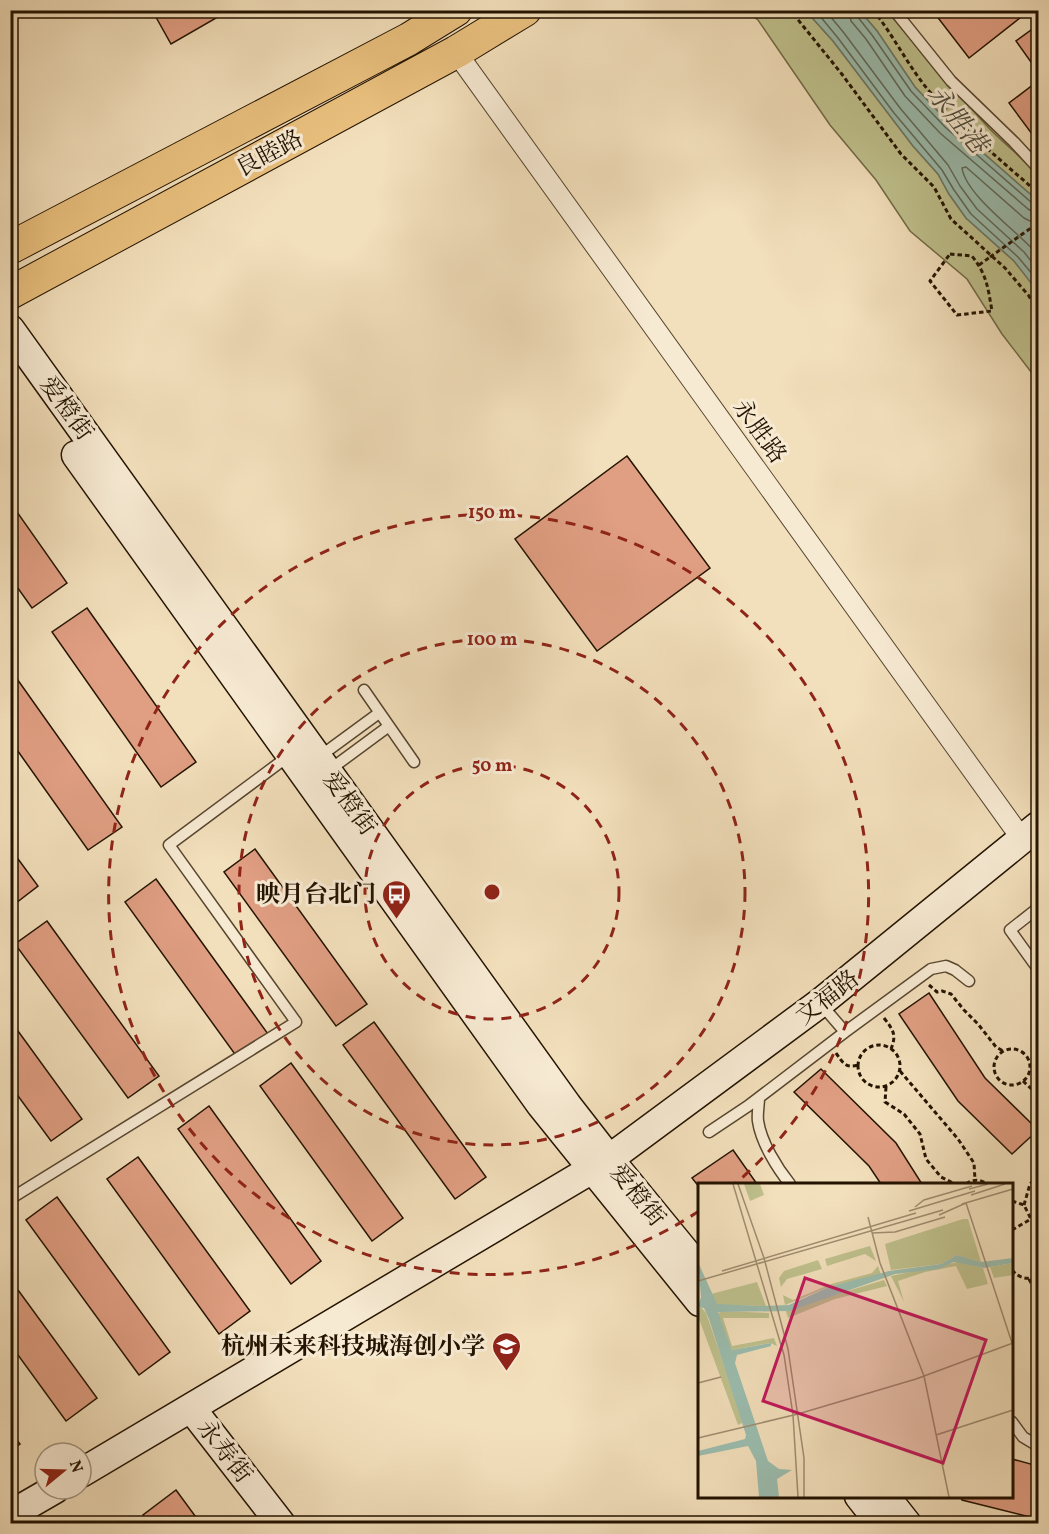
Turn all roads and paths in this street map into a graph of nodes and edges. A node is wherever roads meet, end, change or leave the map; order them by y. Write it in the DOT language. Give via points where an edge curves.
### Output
graph roads {
  1 [pos="456,10"];
  2 [pos="525,10"];
  3 [pos="787,10"];
  4 [pos="873,10"];
  5 [pos="894,10"];
  6 [pos="456,52"];
  7 [pos="1038,168"];
  8 [pos="1038,193"];
  9 [pos="1038,223"];
  10 [pos="10,248"];
  11 [pos="979,265"];
  12 [pos="10,293"];
  13 [pos="1038,312"];
  14 [pos="10,329"];
  15 [pos="10,363"];
  16 [pos="364,690"];
  17 [pos="379,713"];
  18 [pos="389,726"];
  19 [pos="312,761"];
  20 [pos="414,762"];
  21 [pos="1030,833"];
  22 [pos="1038,908"];
  23 [pos="1038,969"];
  24 [pos="921,976"];
  25 [pos="969,981"];
  26 [pos="820,1003"];
  27 [pos="877,1008"];
  28 [pos="845,1032"];
  29 [pos="829,1044"];
  30 [pos="891,1049"];
  31 [pos="1003,1051"];
  32 [pos="858,1065"];
  33 [pos="900,1071"];
  34 [pos="1023,1081"];
  35 [pos="886,1087"];
  36 [pos="1038,1095"];
  37 [pos="759,1098"];
  38 [pos="709,1132"];
  39 [pos="600,1164"];
  40 [pos="1038,1175"];
  41 [pos="975,1180"];
  42 [pos="788,1183"];
  43 [pos="951,1183"];
  44 [pos="970,1183"];
  45 [pos="984,1183"];
  46 [pos="10,1199"];
  47 [pos="1013,1202"];
  48 [pos="1024,1205"];
  49 [pos="1031,1219"];
  50 [pos="1038,1226"];
  51 [pos="1013,1229"];
  52 [pos="698,1269"];
  53 [pos="1013,1272"];
  54 [pos="1038,1276"];
  55 [pos="1029,1279"];
  56 [pos="1038,1296"];
  57 [pos="698,1301"];
  58 [pos="191,1408"];
  59 [pos="1013,1424"];
  60 [pos="1038,1446"];
  61 [pos="93,1466"];
  62 [pos="860,1498"];
  63 [pos="886,1498"];
  64 [pos="33,1500"];
  65 [pos="12,1511"];
  66 [pos="281,1524"];
  67 [pos="881,1524"];
  68 [pos="908,1524"];
  1 -- 10 [label="main road, 良睦路" via="409,39"];
  2 -- 6 [label="main road, 良睦路"];
  3 -- 13 [label="path" via="841,73 901,154 934,187 951,219 1005,268"];
  4 -- 8 [label="path" via="930,92"];
  5 -- 7 [label="lane" via="951,81"];
  6 -- 12 [label="main road, 良睦路"];
  6 -- 21 [label="street, 永胜路"];
  9 -- 11 [label="path, bridge"];
  11 -- 11 [label="path" via="972,256 950,254 930,280 957,315 992,311 986,278"];
  14 -- 19 [label="street, 爱橙街"];
  15 -- 19 [label="street, 爱橙街"];
  16 -- 17 [label="lane"];
  17 -- 18 [label="lane"];
  17 -- 19 [label="lane"];
  18 -- 19 [label="lane"];
  18 -- 20 [label="lane"];
  19 -- 39 [label="street, 爱橙街" via="560,1096"];
  19 -- 39 [label="street, 爱橙街" via="541,1106"];
  19 -- 46 [label="lane" via="170,845 296,1022"];
  21 -- 26 [label="street, 文福路"];
  22 -- 23 [label="lane" via="1010,930"];
  24 -- 25 [label="lane" via="930,969 946,966"];
  24 -- 27 [label="lane"];
  24 -- 31 [label="path" via="937,992 951,994"];
  26 -- 28 [label="lane"];
  26 -- 39 [label="street, 文福路"];
  27 -- 28 [label="lane"];
  27 -- 30 [label="path" via="893,1031"];
  28 -- 29 [label="lane"];
  29 -- 32 [label="path" via="844,1065"];
  29 -- 37 [label="lane"];
  30 -- 32 [label="path" via="874,1045"];
  30 -- 33 [label="path" via="899,1057"];
  31 -- 34 [label="path" via="1014,1049 1028,1058 1030,1070"];
  31 -- 34 [label="path" via="993,1065 996,1077 1012,1085"];
  32 -- 35 [label="path" via="866,1083"];
  33 -- 35 [label="path"];
  33 -- 41 [label="path" via="958,1139 974,1163"];
  34 -- 36 [label="path"];
  35 -- 43 [label="path" via="885,1102 904,1114 920,1134 926,1159 941,1178"];
  37 -- 38 [label="lane"];
  37 -- 42 [label="lane" via="762,1137"];
  39 -- 52 [label="street, 爱橙街"];
  39 -- 57 [label="street, 爱橙街"];
  39 -- 58 [label="street, 文福路"];
  40 -- 48 [label="path" via="1030,1184"];
  41 -- 44 [label="path"];
  41 -- 45 [label="path"];
  47 -- 48 [label="path"];
  48 -- 49 [label="path"];
  49 -- 50 [label="path"];
  49 -- 51 [label="path"];
  53 -- 55 [label="path"];
  54 -- 55 [label="path"];
  55 -- 56 [label="path"];
  58 -- 61 [label="street, 文福路"];
  58 -- 66 [label="street, 永寿街"];
  59 -- 60 [label="lane"];
  62 -- 67 [label="street"];
  63 -- 68 [label="street"];
  64 -- 65 [label="street"];
}
